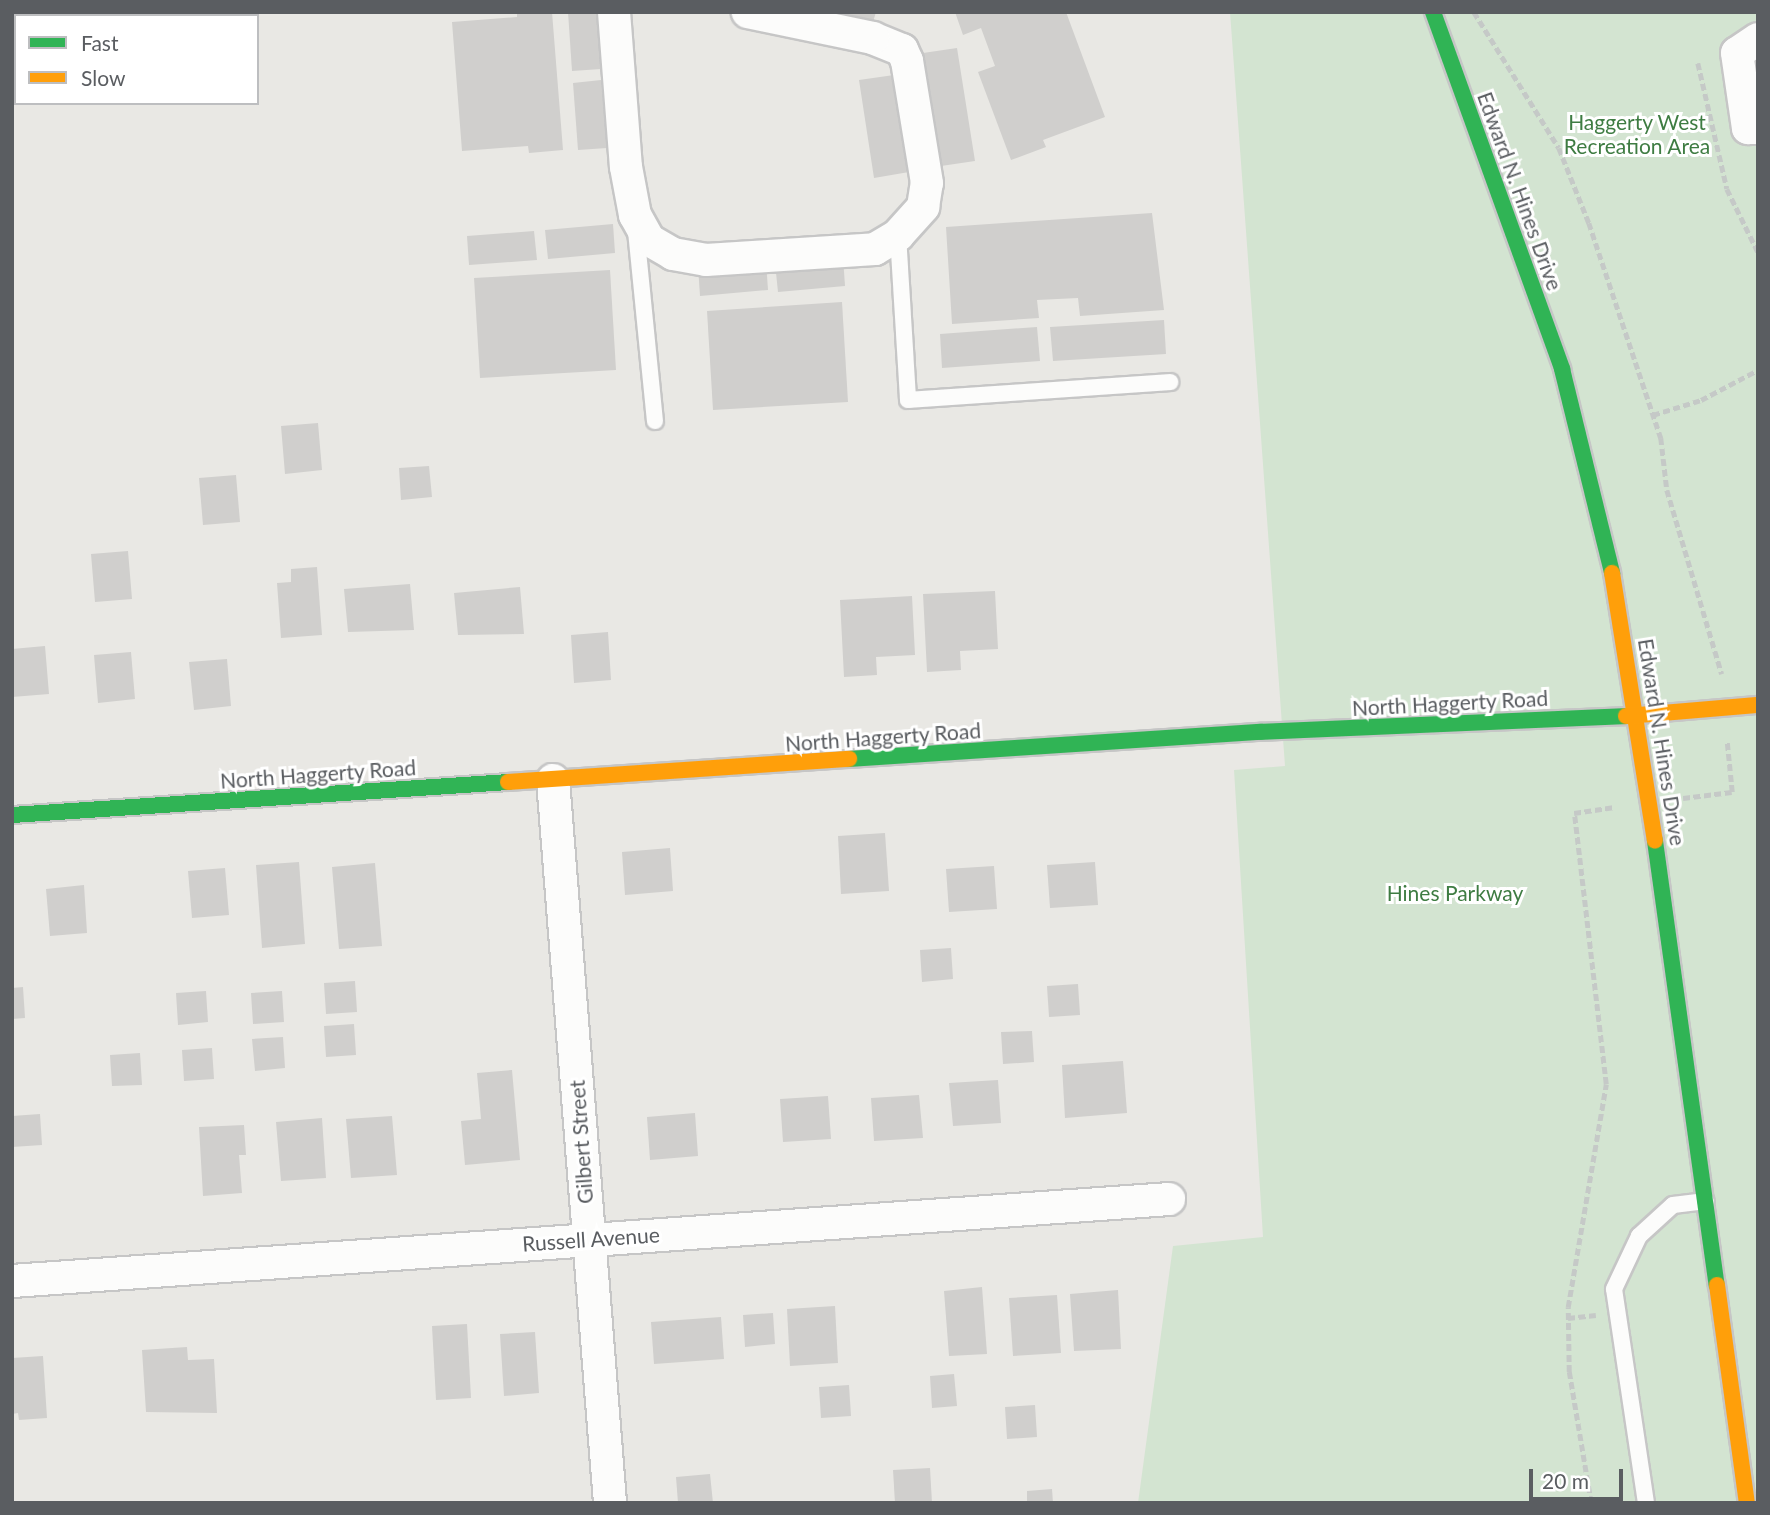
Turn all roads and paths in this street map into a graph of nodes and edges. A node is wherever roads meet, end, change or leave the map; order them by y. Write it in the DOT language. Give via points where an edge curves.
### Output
graph roads {
  1 [pos="614,12"];
  2 [pos="748,12"];
  3 [pos="1433,12"];
  4 [pos="1758,39"];
  5 [pos="1699,63"];
  6 [pos="1758,128"];
  7 [pos="635,215"];
  8 [pos="898,235"];
  9 [pos="1758,252"];
  10 [pos="1758,370"];
  11 [pos="1170,382"];
  12 [pos="1653,415"];
  13 [pos="655,421"];
  14 [pos="1758,705"];
  15 [pos="1639,715"];
  16 [pos="553,780"];
  17 [pos="12,815"];
  18 [pos="1170,1199"];
  19 [pos="1706,1201"];
  20 [pos="589,1238"];
  21 [pos="12,1281"];
  22 [pos="610,1503"];
  23 [pos="1646,1503"];
  24 [pos="1747,1503"];
  1 -- 7 [label="street" via="626,167"];
  2 -- 8 [label="street" via="873,38 902,50 908,61 927,183 923,207"];
  3 -- 15 [label="street, Edward N. Hines Drive" via="1562,369 1604,530"];
  4 -- 6 [label="street" via="1737,53 1748,128"];
  5 -- 9 [label="path" via="1727,189"];
  7 -- 8 [label="street" via="649,240 673,254 706,260 875,249"];
  7 -- 13 [label="lane"];
  8 -- 11 [label="lane" via="908,400"];
  10 -- 12 [label="path" via="1701,400"];
  14 -- 15 [label="street, North Haggerty Road"];
  15 -- 16 [label="street, North Haggerty Road" via="1259,732"];
  15 -- 19 [label="street, Edward N. Hines Drive"];
  16 -- 17 [label="street, North Haggerty Road"];
  16 -- 20 [label="street, Gilbert Street"];
  18 -- 20 [label="street, Russell Avenue"];
  19 -- 23 [label="lane" via="1673,1205 1639,1236 1615,1289"];
  19 -- 24 [label="street, Edward N. Hines Drive"];
  20 -- 21 [label="street, Russell Avenue"];
  20 -- 22 [label="street, Gilbert Street"];
}
